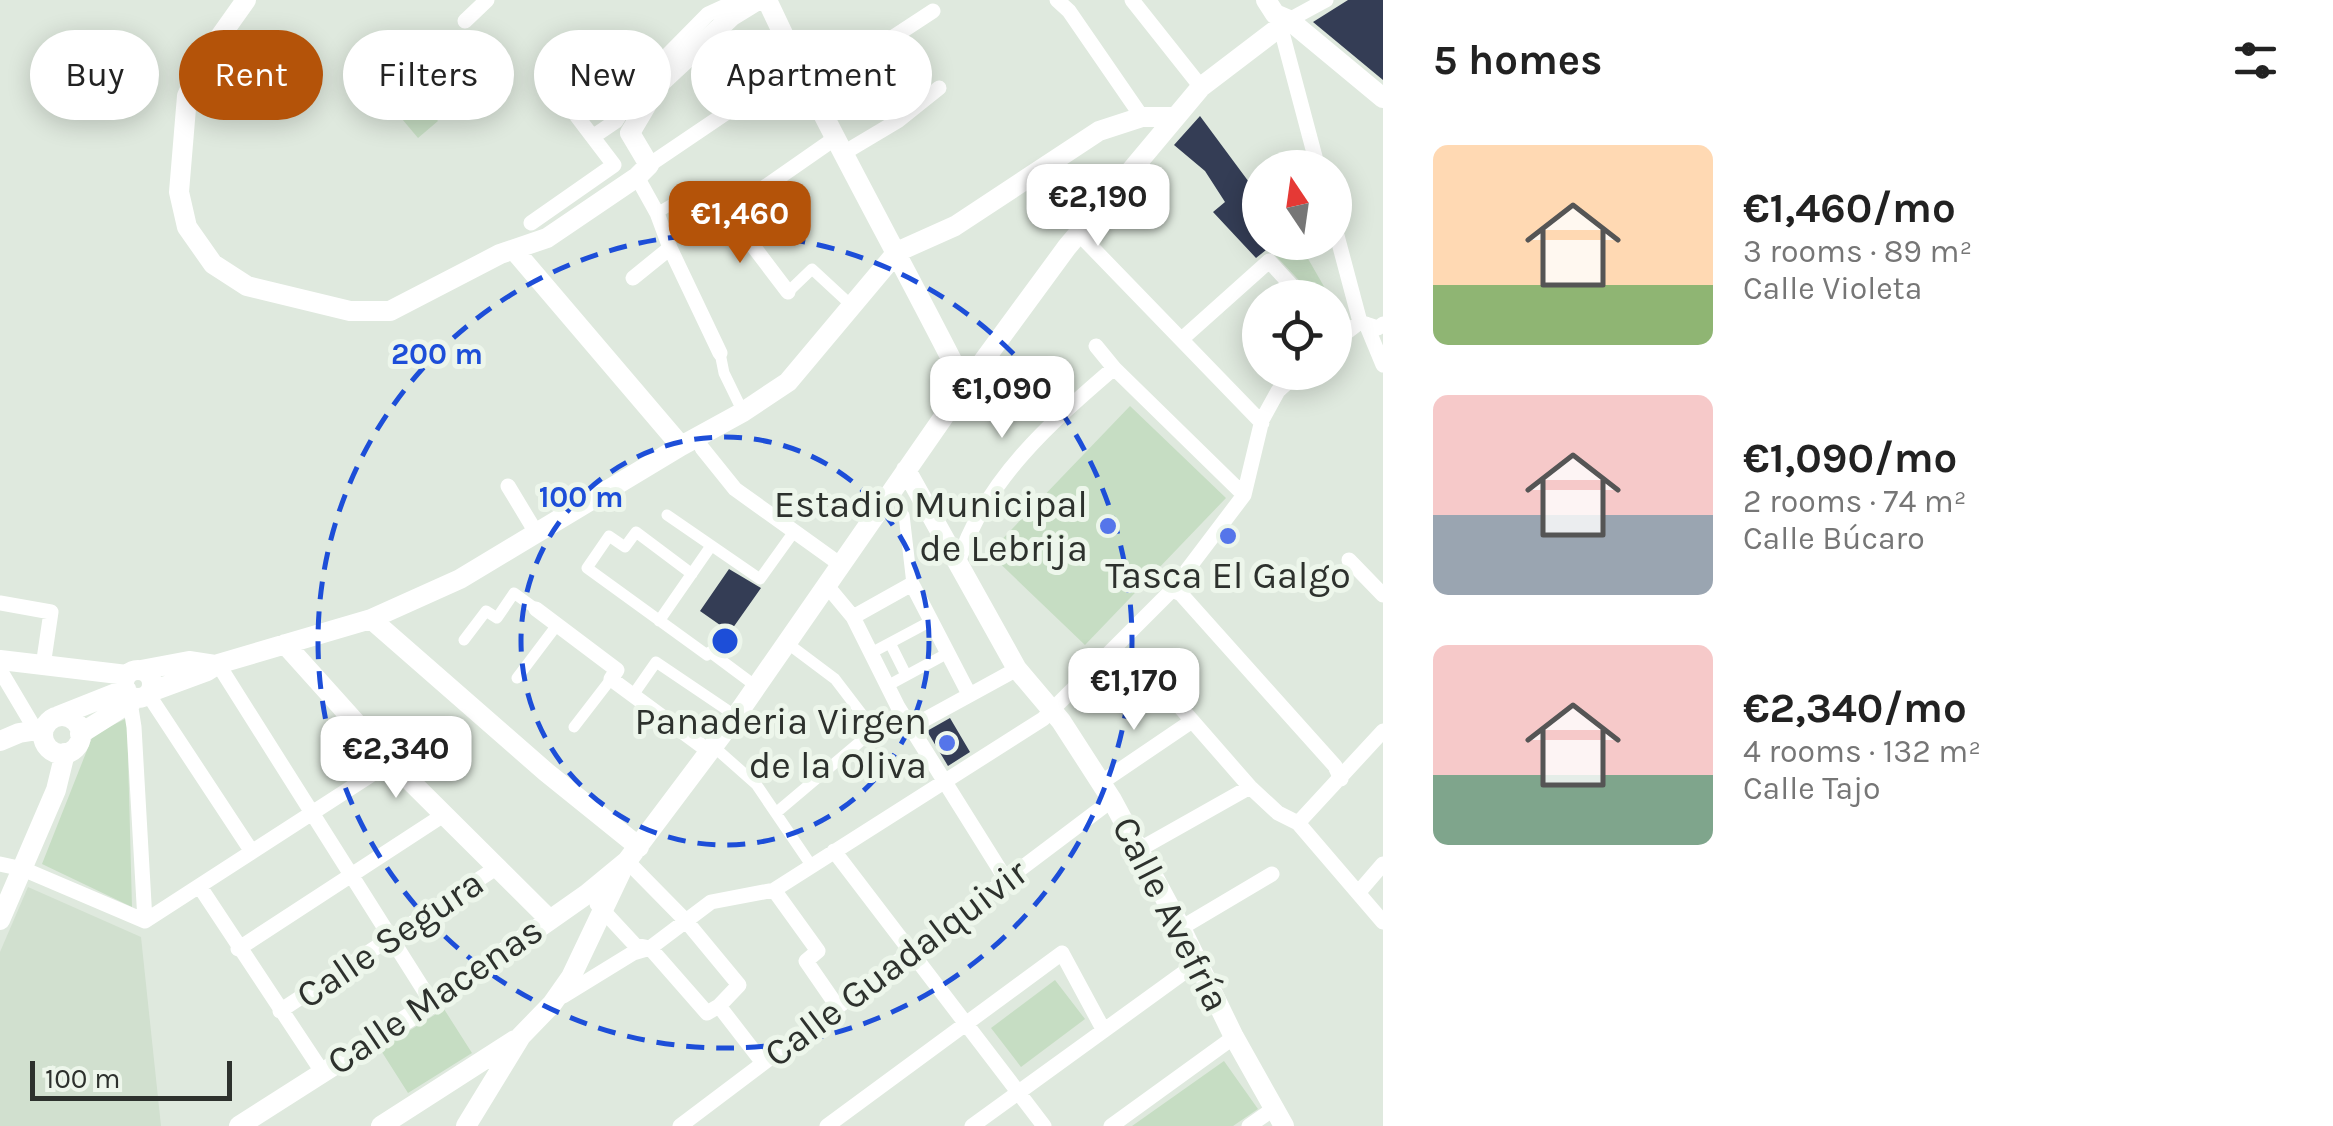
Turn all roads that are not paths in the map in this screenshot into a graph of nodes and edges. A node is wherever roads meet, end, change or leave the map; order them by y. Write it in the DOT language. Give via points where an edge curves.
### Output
graph roads {
  1 [pos="246,0"];
  2 [pos="487,0"];
  3 [pos="738,0"];
  4 [pos="758,0"];
  5 [pos="767,0"];
  6 [pos="1057,0"];
  7 [pos="1132,0"];
  8 [pos="1266,0"];
  9 [pos="1326,0"];
  10 [pos="933,12"];
  11 [pos="465,20"];
  12 [pos="1284,23"];
  13 [pos="778,30"];
  14 [pos="905,30"];
  15 [pos="1201,87"];
  16 [pos="938,88"];
  17 [pos="1383,98"];
  18 [pos="1142,117"];
  19 [pos="1175,117"];
  20 [pos="581,120"];
  21 [pos="718,120"];
  22 [pos="825,120"];
  23 [pos="594,136"];
  24 [pos="838,146"];
  25 [pos="1314,150"];
  26 [pos="643,171"];
  27 [pos="728,212"];
  28 [pos="657,213"];
  29 [pos="531,222"];
  30 [pos="699,233"];
  31 [pos="1079,234"];
  32 [pos="670,248"];
  33 [pos="514,250"];
  34 [pos="898,252"];
  35 [pos="1347,260"];
  36 [pos="633,278"];
  37 [pos="1248,280"];
  38 [pos="1286,280"];
  39 [pos="1242,285"];
  40 [pos="788,292"];
  41 [pos="852,306"];
  42 [pos="1370,323"];
  43 [pos="1183,338"];
  44 [pos="1096,346"];
  45 [pos="720,353"];
  46 [pos="1383,365"];
  47 [pos="1114,368"];
  48 [pos="966,386"];
  49 [pos="1279,390"];
  50 [pos="743,412"];
  51 [pos="1262,423"];
  52 [pos="693,445"];
  53 [pos="906,470"];
  54 [pos="508,486"];
  55 [pos="1244,495"];
  56 [pos="667,515"];
  57 [pos="904,515"];
  58 [pos="793,533"];
  59 [pos="537,534"];
  60 [pos="711,546"];
  61 [pos="1349,560"];
  62 [pos="958,563"];
  63 [pos="841,565"];
  64 [pos="692,574"];
  65 [pos="912,584"];
  66 [pos="828,586"];
  67 [pos="1172,590"];
  68 [pos="1383,595"];
  69 [pos="0,603"];
  70 [pos="536,609"];
  71 [pos="852,617"];
  72 [pos="371,618"];
  73 [pos="659,621"];
  74 [pos="932,621"];
  75 [pos="558,625"];
  76 [pos="464,640"];
  77 [pos="787,643"];
  78 [pos="890,643"];
  79 [pos="285,644"];
  80 [pos="1116,650"];
  81 [pos="871,653"];
  82 [pos="948,653"];
  83 [pos="0,660"];
  84 [pos="216,665"];
  85 [pos="43,666"];
  86 [pos="1016,669"];
  87 [pos="0,670"];
  88 [pos="614,674"];
  89 [pos="906,676"];
  90 [pos="517,678"];
  91 [pos="888,686"];
  92 [pos="757,687"];
  93 [pos="137,688"];
  94 [pos="633,694"];
  95 [pos="970,694"];
  96 [pos="1165,698"];
  97 [pos="1051,708"];
  98 [pos="902,712"];
  99 [pos="736,716"];
  100 [pos="1192,721"];
  101 [pos="46,725"];
  102 [pos="913,726"];
  103 [pos="574,727"];
  104 [pos="874,730"];
  105 [pos="1383,731"];
  106 [pos="80,734"];
  107 [pos="0,741"];
  108 [pos="712,750"];
  109 [pos="65,753"];
  110 [pos="391,762"];
  111 [pos="1341,779"];
  112 [pos="946,782"];
  113 [pos="1250,788"];
  114 [pos="1107,791"];
  115 [pos="777,812"];
  116 [pos="311,813"];
  117 [pos="445,814"];
  118 [pos="1298,823"];
  119 [pos="1140,849"];
  120 [pos="834,851"];
  121 [pos="252,852"];
  122 [pos="633,854"];
  123 [pos="0,864"];
  124 [pos="1383,864"];
  125 [pos="812,865"];
  126 [pos="500,866"];
  127 [pos="23,868"];
  128 [pos="1272,874"];
  129 [pos="351,875"];
  130 [pos="1006,878"];
  131 [pos="200,888"];
  132 [pos="774,890"];
  133 [pos="1358,892"];
  134 [pos="594,902"];
  135 [pos="549,919"];
  136 [pos="0,920"];
  137 [pos="146,921"];
  138 [pos="686,921"];
  139 [pos="1383,922"];
  140 [pos="1181,928"];
  141 [pos="389,938"];
  142 [pos="650,948"];
  143 [pos="238,949"];
  144 [pos="912,952"];
  145 [pos="1197,964"];
  146 [pos="432,1003"];
  147 [pos="552,1004"];
  148 [pos="720,1006"];
  149 [pos="837,1006"];
  150 [pos="280,1012"];
  151 [pos="965,1024"];
  152 [pos="1103,1029"];
  153 [pos="521,1036"];
  154 [pos="1234,1037"];
  155 [pos="763,1063"];
  156 [pos="322,1072"];
  157 [pos="1018,1091"];
  158 [pos="1279,1117"];
  159 [pos="239,1126"];
  160 [pos="381,1126"];
  161 [pos="466,1126"];
  162 [pos="680,1126"];
  163 [pos="827,1126"];
  164 [pos="972,1126"];
  165 [pos="1044,1126"];
  166 [pos="1111,1126"];
  167 [pos="1250,1126"];
  1 -- 33 [label="street" via="186,96 179,192 187,227 212,264 247,286 350,311 390,311"];
  2 -- 11 [label="street"];
  3 -- 23 [label="street" via="708,14 640,83 616,121"];
  4 -- 26 [label="street" via="660,84 630,133"];
  5 -- 13 [label="street"];
  6 -- 18 [label="street"];
  7 -- 15 [label="street"];
  8 -- 12 [label="street"];
  9 -- 12 [label="street"];
  10 -- 14 [label="street"];
  12 -- 15 [label="street, Calle Macenas"];
  12 -- 17 [label="street"];
  12 -- 25 [label="street"];
  15 -- 19 [label="street, Calle Macenas"];
  16 -- 24 [label="street" via="899,120"];
  18 -- 19 [label="street"];
  18 -- 34 [label="street" via="1099,131 955,226"];
  19 -- 31 [label="street, Calle Macenas"];
  20 -- 23 [label="street"];
  21 -- 26 [label="street"];
  22 -- 24 [label="street"];
  23 -- 29 [label="street" via="614,165"];
  24 -- 27 [label="street"];
  24 -- 34 [label="street"];
  26 -- 28 [label="street"];
  26 -- 33 [label="street" via="547,238"];
  27 -- 30 [label="street"];
  27 -- 40 [label="street"];
  28 -- 30 [label="street" via="674,203"];
  28 -- 32 [label="street"];
  31 -- 43 [label="street"];
  31 -- 48 [label="street, Calle Macenas"];
  32 -- 36 [label="street"];
  32 -- 45 [label="street"];
  33 -- 52 [label="street"];
  34 -- 41 [label="street"];
  34 -- 48 [label="street"];
  35 -- 42 [label="street"];
  37 -- 38 [label="street" via="1269,261"];
  39 -- 43 [label="street"];
  40 -- 41 [label="street" via="812,268"];
  41 -- 50 [label="street" via="788,382"];
  42 -- 46 [label="street"];
  43 -- 51 [label="street"];
  44 -- 47 [label="street"];
  45 -- 50 [label="street"];
  47 -- 55 [label="street"];
  47 -- 62 [label="street" via="1023,450 970,527"];
  48 -- 53 [label="street, Calle Macenas"];
  49 -- 51 [label="street"];
  50 -- 52 [label="street"];
  51 -- 55 [label="street"];
  52 -- 58 [label="street" via="735,489"];
  52 -- 59 [label="street"];
  53 -- 62 [label="street, Calle Avefría"];
  53 -- 63 [label="street, Calle Macenas"];
  54 -- 59 [label="street"];
  55 -- 67 [label="street"];
  56 -- 60 [label="street"];
  57 -- 65 [label="street"];
  58 -- 60 [label="street" via="760,578"];
  58 -- 63 [label="street"];
  59 -- 72 [label="street"];
  60 -- 64 [label="street"];
  61 -- 68 [label="street"];
  62 -- 86 [label="street, Calle Avefría"];
  63 -- 66 [label="street, Calle Macenas"];
  64 -- 73 [label="street"];
  64 -- 73 [label="street" via="636,532 625,547 609,536 587,568"];
  65 -- 71 [label="street"];
  65 -- 74 [label="street"];
  66 -- 71 [label="street"];
  66 -- 77 [label="street, Calle Macenas"];
  67 -- 80 [label="street"];
  67 -- 111 [label="street"];
  69 -- 85 [label="street" via="51,612"];
  70 -- 75 [label="street"];
  70 -- 76 [label="street" via="514,593 498,618 486,611"];
  71 -- 81 [label="street"];
  72 -- 79 [label="street"];
  72 -- 122 [label="street"];
  73 -- 92 [label="street"];
  74 -- 78 [label="street"];
  74 -- 82 [label="street"];
  75 -- 88 [label="street"];
  75 -- 90 [label="street"];
  77 -- 92 [label="street, Calle Macenas"];
  77 -- 104 [label="street" via="835,679"];
  78 -- 81 [label="street"];
  78 -- 89 [label="street"];
  79 -- 84 [label="street"];
  79 -- 110 [label="street"];
  80 -- 96 [label="street"];
  80 -- 97 [label="street"];
  81 -- 91 [label="street"];
  82 -- 89 [label="street"];
  82 -- 95 [label="street"];
  83 -- 85 [label="street"];
  84 -- 93 [label="street"];
  84 -- 116 [label="street"];
  85 -- 93 [label="street"];
  86 -- 95 [label="street"];
  86 -- 97 [label="street, Calle Avefría"];
  87 -- 101 [label="street"];
  88 -- 94 [label="street"];
  88 -- 103 [label="street"];
  89 -- 91 [label="street"];
  91 -- 98 [label="street"];
  92 -- 99 [label="street, Calle Macenas"];
  93 -- 101 [label="street"];
  93 -- 106 [label="street"];
  93 -- 121 [label="street"];
  93 -- 137 [label="street"];
  94 -- 99 [label="street" via="656,662"];
  94 -- 108 [label="street"];
  95 -- 102 [label="street"];
  96 -- 100 [label="street"];
  97 -- 112 [label="street"];
  97 -- 114 [label="street, Calle Avefría"];
  98 -- 102 [label="street"];
  98 -- 104 [label="street"];
  99 -- 108 [label="street, Calle Macenas"];
  100 -- 113 [label="street"];
  100 -- 114 [label="street, Calle Guadalquivir"];
  101 -- 106 [label="street" via="71,718"];
  101 -- 107 [label="street"];
  101 -- 109 [label="street" via="47,747"];
  102 -- 112 [label="street"];
  104 -- 115 [label="street"];
  105 -- 111 [label="street"];
  106 -- 109 [label="street"];
  108 -- 115 [label="street" via="756,784"];
  108 -- 122 [label="street, Calle Macenas"];
  109 -- 127 [label="street"];
  110 -- 116 [label="street"];
  110 -- 117 [label="street"];
  111 -- 118 [label="street"];
  112 -- 120 [label="street"];
  112 -- 130 [label="street"];
  113 -- 118 [label="street"];
  113 -- 119 [label="street"];
  114 -- 119 [label="street, Calle Avefría"];
  114 -- 130 [label="street, Calle Guadalquivir"];
  115 -- 125 [label="street"];
  116 -- 121 [label="street"];
  116 -- 129 [label="street"];
  117 -- 126 [label="street"];
  117 -- 129 [label="street"];
  118 -- 133 [label="street"];
  119 -- 140 [label="street, Calle Avefría"];
  120 -- 125 [label="street"];
  120 -- 144 [label="street"];
  121 -- 131 [label="street"];
  122 -- 134 [label="street, Calle Macenas"];
  122 -- 138 [label="street"];
  123 -- 127 [label="street"];
  124 -- 133 [label="street"];
  125 -- 132 [label="street"];
  126 -- 135 [label="street"];
  126 -- 141 [label="street, Calle Segura"];
  127 -- 136 [label="street"];
  127 -- 137 [label="street"];
  128 -- 140 [label="street"];
  129 -- 141 [label="street"];
  129 -- 143 [label="street"];
  130 -- 144 [label="street, Calle Guadalquivir"];
  131 -- 137 [label="street"];
  131 -- 143 [label="street"];
  132 -- 138 [label="street" via="711,902"];
  132 -- 149 [label="street" via="818,951 806,961"];
  133 -- 139 [label="street"];
  134 -- 135 [label="street, Calle Macenas"];
  134 -- 142 [label="street" via="634,945"];
  134 -- 147 [label="street" via="571,977"];
  135 -- 146 [label="street, Calle Macenas"];
  138 -- 142 [label="street"];
  138 -- 148 [label="street" via="738,985"];
  140 -- 145 [label="street, Calle Avefría"];
  141 -- 146 [label="street"];
  141 -- 150 [label="street, Calle Segura"];
  142 -- 147 [label="street"];
  142 -- 148 [label="street" via="707,1013"];
  143 -- 150 [label="street"];
  144 -- 149 [label="street, Calle Guadalquivir"];
  144 -- 151 [label="street"];
  145 -- 152 [label="street"];
  145 -- 154 [label="street, Calle Avefría"];
  146 -- 156 [label="street, Calle Macenas"];
  147 -- 153 [label="street"];
  148 -- 155 [label="street"];
  149 -- 155 [label="street, Calle Guadalquivir"];
  150 -- 156 [label="street"];
  151 -- 152 [label="street" via="1062,953"];
  151 -- 157 [label="street"];
  151 -- 163 [label="street"];
  152 -- 157 [label="street"];
  153 -- 160 [label="street"];
  153 -- 161 [label="street"];
  154 -- 158 [label="street, Calle Avefría"];
  154 -- 166 [label="street"];
  155 -- 162 [label="street, Calle Guadalquivir"];
  156 -- 159 [label="street, Calle Macenas"];
  157 -- 164 [label="street"];
  157 -- 165 [label="street"];
  158 -- 167 [label="street"];
}
